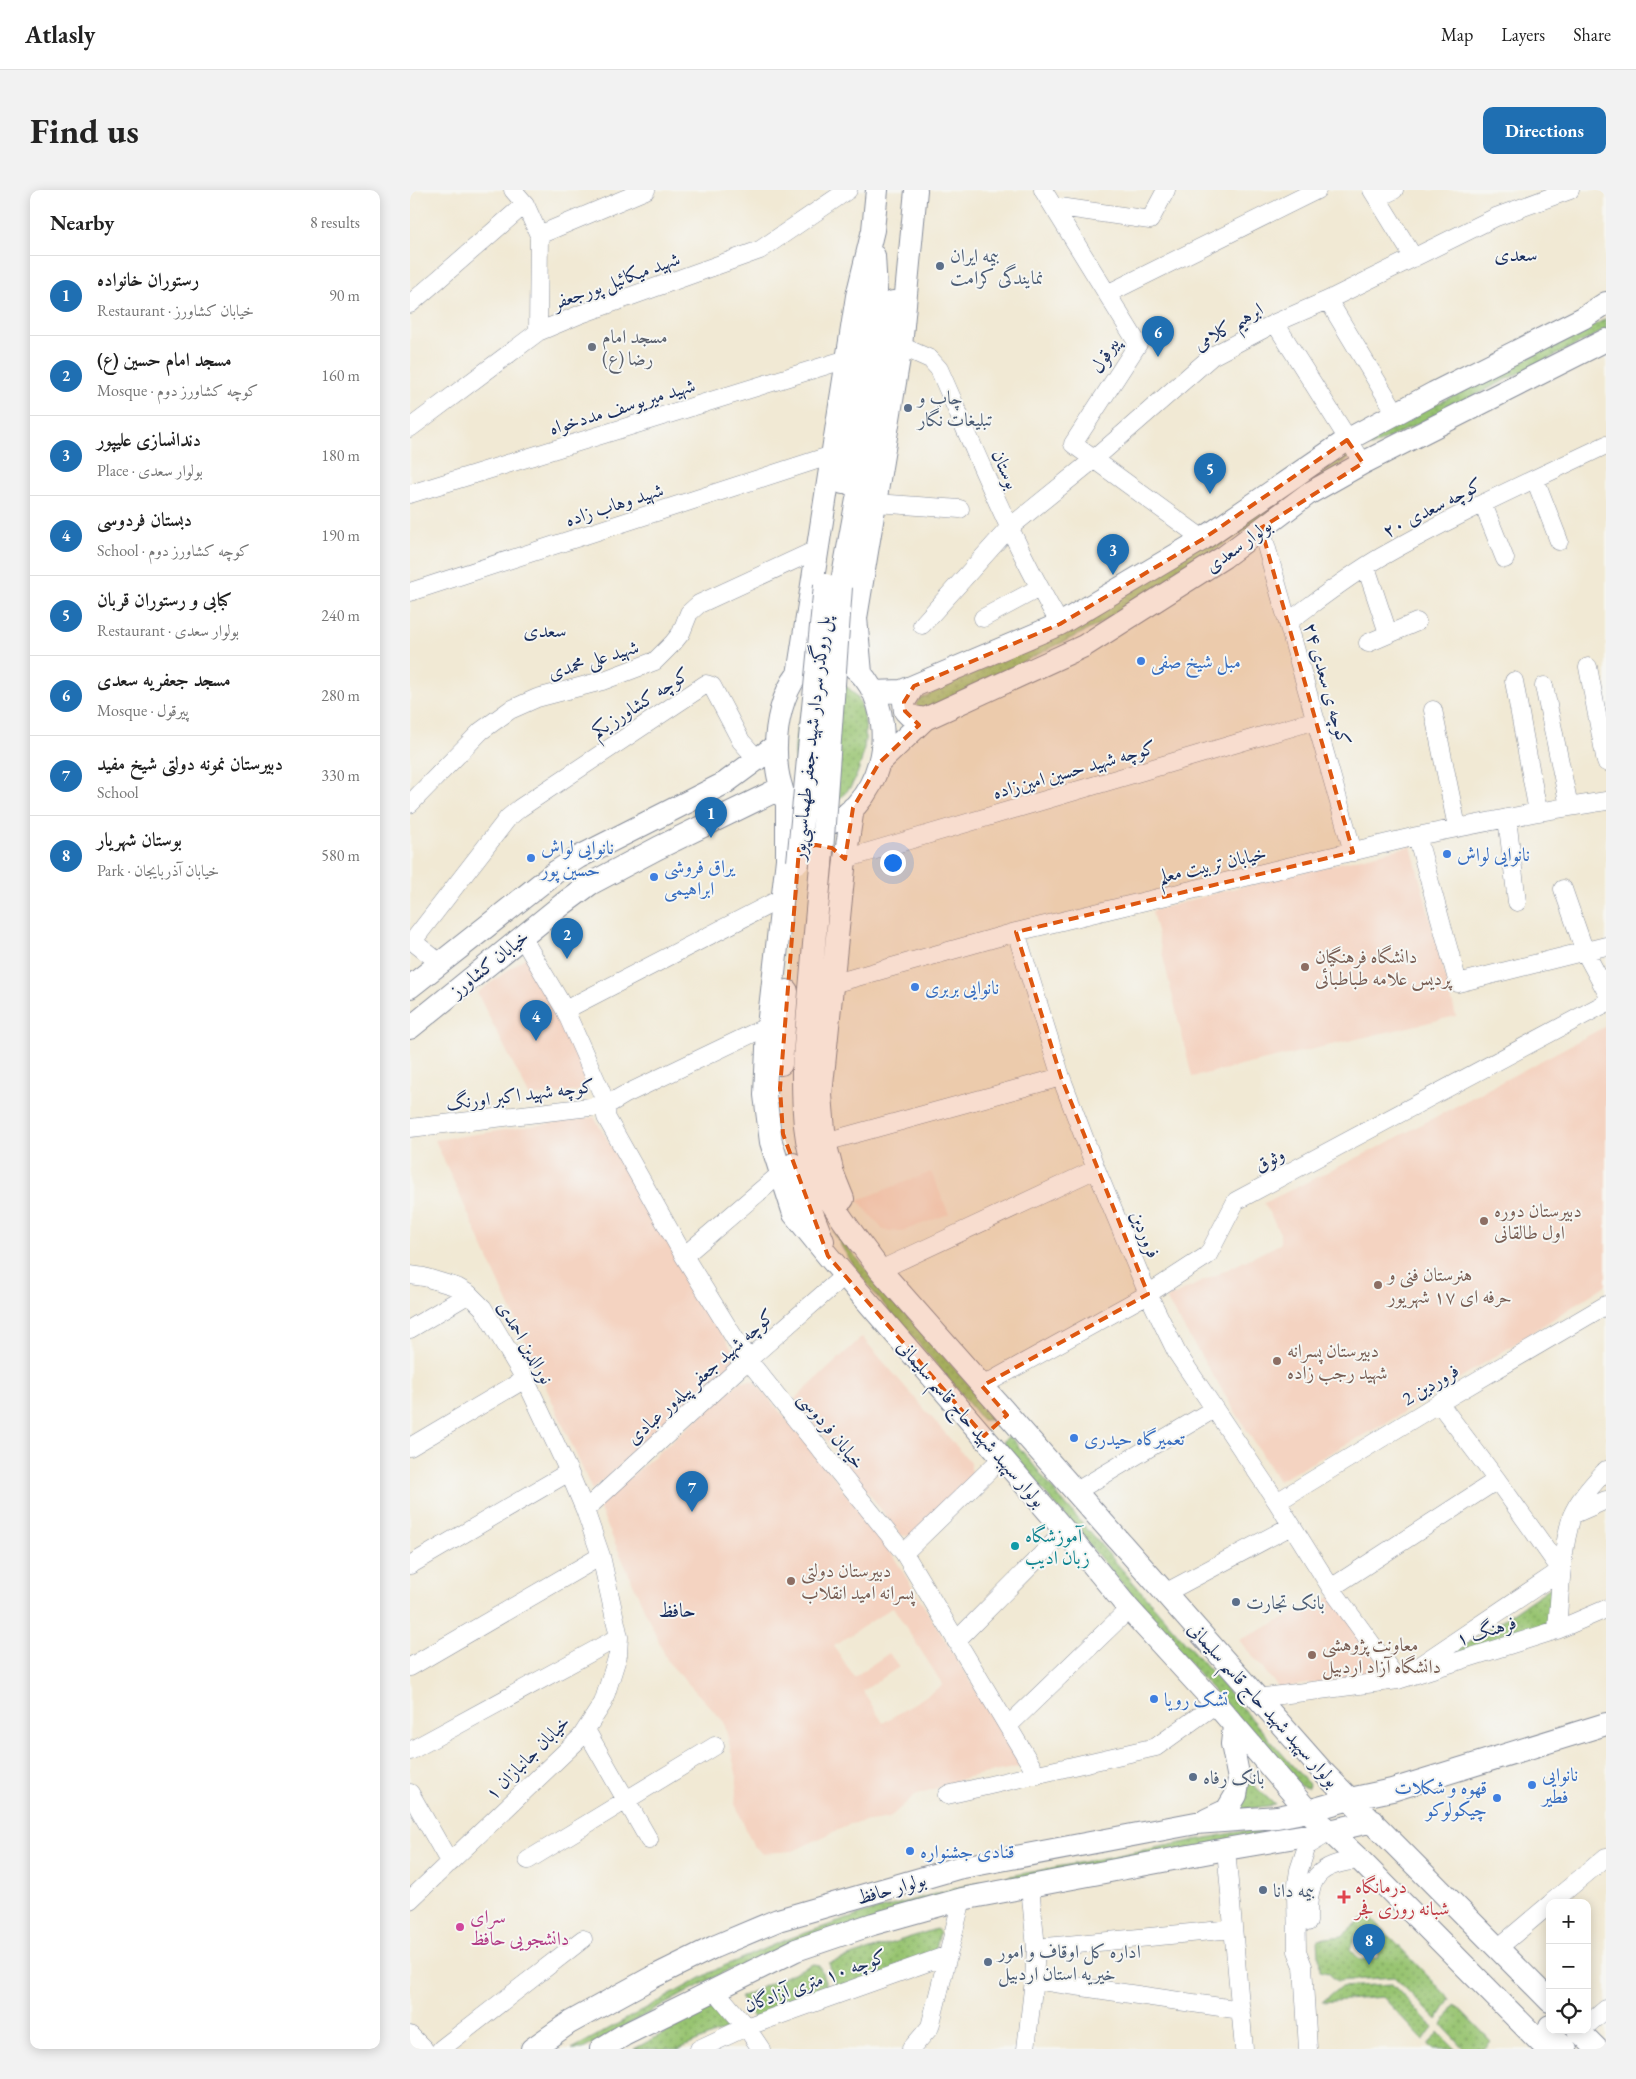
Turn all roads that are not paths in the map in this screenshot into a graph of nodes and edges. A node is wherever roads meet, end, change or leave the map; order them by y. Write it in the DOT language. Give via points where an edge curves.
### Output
graph roads {
  1 [pos="513,190"];
  2 [pos="646,190"];
  3 [pos="848,190"];
  4 [pos="877,190"];
  5 [pos="916,190"];
  6 [pos="1043,190"];
  7 [pos="1166,190"];
  8 [pos="1317,190"];
  9 [pos="1394,190"];
  10 [pos="1570,190"];
  11 [pos="1375,194"];
  12 [pos="525,204"];
  13 [pos="1053,206"];
  14 [pos="873,230"];
  15 [pos="539,236"];
  16 [pos="911,236"];
  17 [pos="1414,258"];
  18 [pos="885,290"];
  19 [pos="1107,294"];
  20 [pos="1328,300"];
  21 [pos="1606,303"];
  22 [pos="410,304"];
  23 [pos="1274,323"];
  24 [pos="538,332"];
  25 [pos="1606,340"];
  26 [pos="901,346"];
  27 [pos="847,359"];
  28 [pos="1396,413"];
  29 [pos="410,428"];
  30 [pos="1347,440"];
  31 [pos="1606,445"];
  32 [pos="832,455"];
  33 [pos="1093,460"];
  34 [pos="1363,463"];
  35 [pos="1535,479"];
  36 [pos="410,494"];
  37 [pos="876,503"];
  38 [pos="1484,504"];
  39 [pos="960,509"];
  40 [pos="1009,528"];
  41 [pos="1261,528"];
  42 [pos="1203,539"];
  43 [pos="1559,541"];
  44 [pos="816,550"];
  45 [pos="1505,559"];
  46 [pos="1366,566"];
  47 [pos="833,586"];
  48 [pos="1039,588"];
  49 [pos="410,592"];
  50 [pos="808,615"];
  51 [pos="856,618"];
  52 [pos="983,618"];
  53 [pos="1288,622"];
  54 [pos="1417,622"];
  55 [pos="1060,624"];
  56 [pos="922,626"];
  57 [pos="1388,633"];
  58 [pos="1368,643"];
  59 [pos="1588,668"];
  60 [pos="798,675"];
  61 [pos="867,682"];
  62 [pos="1514,682"];
  63 [pos="914,686"];
  64 [pos="1544,686"];
  65 [pos="1433,710"];
  66 [pos="925,719"];
  67 [pos="1316,720"];
  68 [pos="775,746"];
  69 [pos="1606,762"];
  70 [pos="752,763"];
  71 [pos="879,763"];
  72 [pos="784,795"];
  73 [pos="753,801"];
  74 [pos="1606,802"];
  75 [pos="410,804"];
  76 [pos="1569,806"];
  77 [pos="853,808"];
  78 [pos="1538,812"];
  79 [pos="1507,818"];
  80 [pos="1457,827"];
  81 [pos="1417,836"];
  82 [pos="1353,852"];
  83 [pos="845,858"];
  84 [pos="793,860"];
  85 [pos="1563,889"];
  86 [pos="784,897"];
  87 [pos="1517,902"];
  88 [pos="1016,932"];
  89 [pos="522,937"];
  90 [pos="1606,946"];
  91 [pos="1585,952"];
  92 [pos="440,963"];
  93 [pos="832,984"];
  94 [pos="410,988"];
  95 [pos="1606,991"];
  96 [pos="1606,1003"];
  97 [pos="564,1010"];
  98 [pos="768,1026"];
  99 [pos="410,1028"];
  100 [pos="1061,1077"];
  101 [pos="607,1105"];
  102 [pos="410,1128"];
  103 [pos="826,1142"];
  104 [pos="1096,1169"];
  105 [pos="780,1174"];
  106 [pos="810,1184"];
  107 [pos="855,1235"];
  108 [pos="684,1256"];
  109 [pos="828,1256"];
  110 [pos="880,1270"];
  111 [pos="410,1275"];
  112 [pos="845,1275"];
  113 [pos="469,1294"];
  114 [pos="1148,1294"];
  115 [pos="1606,1306"];
  116 [pos="410,1329"];
  117 [pos="748,1360"];
  118 [pos="525,1379"];
  119 [pos="982,1386"];
  120 [pos="1439,1403"];
  121 [pos="1214,1409"];
  122 [pos="1008,1415"];
  123 [pos="984,1436"];
  124 [pos="410,1447"];
  125 [pos="1002,1458"];
  126 [pos="1606,1470"];
  127 [pos="569,1472"];
  128 [pos="1497,1480"];
  129 [pos="1076,1492"];
  130 [pos="1606,1500"];
  131 [pos="1277,1502"];
  132 [pos="585,1510"];
  133 [pos="1572,1515"];
  134 [pos="1291,1526"];
  135 [pos="1065,1531"];
  136 [pos="904,1552"];
  137 [pos="602,1556"];
  138 [pos="410,1565"];
  139 [pos="1562,1570"];
  140 [pos="1331,1588"];
  141 [pos="1164,1593"];
  142 [pos="1129,1609"];
  143 [pos="1606,1609"];
  144 [pos="1558,1630"];
  145 [pos="619,1636"];
  146 [pos="956,1641"];
  147 [pos="410,1667"];
  148 [pos="1398,1680"];
  149 [pos="1257,1698"];
  150 [pos="1216,1704"];
  151 [pos="1606,1724"];
  152 [pos="1009,1725"];
  153 [pos="1234,1726"];
  154 [pos="586,1730"];
  155 [pos="715,1746"];
  156 [pos="410,1751"];
  157 [pos="1038,1775"];
  158 [pos="410,1793"];
  159 [pos="947,1795"];
  160 [pos="1350,1799"];
  161 [pos="626,1800"];
  162 [pos="1308,1811"];
  163 [pos="1373,1821"];
  164 [pos="1196,1823"];
  165 [pos="1330,1831"];
  166 [pos="649,1840"];
  167 [pos="1226,1849"];
  168 [pos="1606,1857"];
  169 [pos="528,1860"];
  170 [pos="1360,1860"];
  171 [pos="450,1863"];
  172 [pos="1030,1887"];
  173 [pos="962,1899"];
  174 [pos="1557,1899"];
  175 [pos="410,1900"];
  176 [pos="1546,1908"];
  177 [pos="1232,1930"];
  178 [pos="583,1939"];
  179 [pos="1036,1948"];
  180 [pos="1498,1948"];
  181 [pos="948,1955"];
  182 [pos="1303,1966"];
  183 [pos="1034,1980"];
  184 [pos="714,1990"];
  185 [pos="1546,1997"];
  186 [pos="1606,2009"];
  187 [pos="1241,2010"];
  188 [pos="1591,2022"];
  189 [pos="746,2027"];
  190 [pos="1552,2034"];
  191 [pos="1586,2034"];
  192 [pos="410,2035"];
  193 [pos="604,2048"];
  194 [pos="424,2049"];
  195 [pos="441,2049"];
  196 [pos="532,2049"];
  197 [pos="699,2049"];
  198 [pos="761,2049"];
  199 [pos="911,2049"];
  200 [pos="1026,2049"];
  201 [pos="1244,2049"];
  202 [pos="1308,2049"];
  203 [pos="1547,2049"];
  204 [pos="1566,2049"];
  205 [pos="1597,2049"];
  1 -- 12 [label="street"];
  2 -- 15 [label="street"];
  3 -- 24 [label="street, شهید میکائیل پورجعفر" via="760,250"];
  4 -- 14 [label="main road"];
  5 -- 16 [label="main road"];
  6 -- 13 [label="street, پیرقول"];
  7 -- 13 [label="street" via="1150,220"];
  8 -- 19 [label="street"];
  9 -- 11 [label="street"];
  10 -- 17 [label="street, ابرهیم کلامی" via="1496,217"];
  11 -- 17 [label="street"];
  12 -- 15 [label="street"];
  12 -- 22 [label="street"];
  13 -- 19 [label="street, پیرقول"];
  14 -- 18 [label="main road"];
  14 -- 27 [label="main road" via="857,296"];
  15 -- 24 [label="street"];
  16 -- 18 [label="main road"];
  16 -- 26 [label="main road"];
  17 -- 20 [label="street, ابرهیم کلامی"];
  18 -- 47 [label="main road, پل روگذر سردار شهید جعفر طهماسبی‌پور"];
  19 -- 33 [label="street, پیرقول" via="1138,344 1074,444"];
  20 -- 23 [label="street, ابرهیم کلامی"];
  20 -- 28 [label="street"];
  21 -- 28 [label="main road, بولوار سعدی" via="1583,318"];
  23 -- 30 [label="street"];
  23 -- 33 [label="street, ابرهیم کلامی" via="1212,356"];
  24 -- 29 [label="street, شهید میکائیل پورجعفر"];
  25 -- 34 [label="main road, بولوار سعدی"];
  26 -- 37 [label="main road"];
  26 -- 40 [label="street, بوستان" via="930,359 939,369"];
  27 -- 32 [label="main road"];
  27 -- 36 [label="street, شهید میریوسف مددخواه"];
  28 -- 30 [label="main road, بولوار سعدی"];
  30 -- 34 [label="street"];
  30 -- 42 [label="main road, بولوار سعدی"];
  31 -- 35 [label="street, کوچه سعدی ۲۰"];
  32 -- 44 [label="main road"];
  32 -- 49 [label="street, شهید وهاب زاده"];
  33 -- 40 [label="street, ابرهیم کلامی"];
  33 -- 42 [label="street"];
  34 -- 41 [label="main road, بولوار سعدی" via="1308,494"];
  35 -- 38 [label="street, کوچه سعدی ۲۰"];
  35 -- 43 [label="street"];
  37 -- 39 [label="street"];
  37 -- 51 [label="main road"];
  38 -- 45 [label="street"];
  38 -- 46 [label="street, کوچه سعدی ۲۰"];
  40 -- 48 [label="street, بوستان"];
  40 -- 56 [label="street, ابرهیم کلامی"];
  41 -- 53 [label="street, کوچه ی سعدی ۲۴"];
  41 -- 66 [label="main road, بولوار سعدی" via="1224,557 1084,646"];
  42 -- 55 [label="main road, بولوار سعدی"];
  44 -- 50 [label="main road"];
  44 -- 75 [label="street, شهید علی محمدی" via="699,604 689,613 674,643 655,662 602,681 537,698 510,710 481,731"];
  46 -- 53 [label="street, کوچه سعدی ۲۰"];
  46 -- 57 [label="street"];
  47 -- 84 [label="main road, پل روگذر سردار شهید جعفر طهماسبی‌پور, bridge"];
  47 -- 106 [label="main road, پل روگذر سردار شهید جعفر طهماسبی‌پور, bridge" via="820,865 803,1069"];
  48 -- 52 [label="street"];
  48 -- 55 [label="street, بوستان"];
  50 -- 51 [label="main road" via="817,627 828,631 843,627"];
  50 -- 60 [label="main road"];
  51 -- 61 [label="main road"];
  53 -- 67 [label="street, کوچه ی سعدی ۲۴"];
  54 -- 57 [label="street"];
  55 -- 63 [label="main road, بولوار سعدی"];
  57 -- 58 [label="street"];
  59 -- 69 [label="street"];
  60 -- 61 [label="main road" via="807,664 825,656 842,660"];
  60 -- 68 [label="main road" via="786,698"];
  61 -- 63 [label="main road, بولوار سعدی" via="902,691"];
  61 -- 71 [label="main road" via="882,728"];
  62 -- 78 [label="street"];
  63 -- 66 [label="main road" via="904,702 904,711 910,716"];
  64 -- 76 [label="street"];
  65 -- 80 [label="street"];
  66 -- 71 [label="main road, بولوار سعدی"];
  67 -- 82 [label="street, کوچه ی سعدی ۲۴"];
  67 -- 83 [label="street, کوچه شهید حسین امین‌زاده"];
  68 -- 70 [label="main road, خیابان کشاورز"];
  68 -- 72 [label="main road" via="775,761"];
  70 -- 73 [label="main road" via="765,780 765,788"];
  70 -- 92 [label="main road, خیابان کشاورز" via="725,783 557,871"];
  70 -- 92 [label="street, کوچه کشاورز یکم" via="712,686 708,684 520,808 496,833 416,937 416,944"];
  71 -- 77 [label="main road" via="872,782"];
  72 -- 73 [label="main road, خیابان کشاورز"];
  72 -- 77 [label="main road" via="799,820 811,825 829,825"];
  72 -- 84 [label="main road"];
  73 -- 89 [label="main road, خیابان کشاورز" via="605,876"];
  74 -- 76 [label="street, خیابان تربیت معلم"];
  76 -- 78 [label="street, خیابان تربیت معلم"];
  77 -- 83 [label="main road"];
  78 -- 79 [label="street, خیابان تربیت معلم"];
  79 -- 80 [label="street, خیابان تربیت معلم"];
  79 -- 87 [label="street"];
  80 -- 81 [label="street, خیابان تربیت معلم"];
  81 -- 82 [label="street, خیابان تربیت معلم"];
  81 -- 91 [label="street" via="1458,983"];
  82 -- 88 [label="street, خیابان تربیت معلم"];
  83 -- 84 [label="main road" via="832,848 816,845 800,849"];
  83 -- 93 [label="main road"];
  84 -- 86 [label="main road, بولوار سپهبد شهید حاج قاسم سلیمانی"];
  84 -- 106 [label="main road, پل روگذر سردار شهید جعفر طهماسبی‌پور" via="780,1088 783,1134"];
  85 -- 91 [label="street"];
  86 -- 97 [label="street"];
  86 -- 98 [label="main road, بولوار سپهبد شهید حاج قاسم سلیمانی"];
  88 -- 93 [label="street, خیابان تربیت معلم"];
  88 -- 100 [label="street, فروردین"];
  89 -- 97 [label="street, خیابان فردوسی"];
  89 -- 99 [label="main road, خیابان کشاورز"];
  90 -- 91 [label="street"];
  91 -- 95 [label="street"];
  92 -- 94 [label="main road, خیابان کشاورز"];
  93 -- 103 [label="main road" via="821,1095"];
  96 -- 114 [label="street, وثوق" via="1236,1201 1208,1255"];
  97 -- 101 [label="street, خیابان فردوسی"];
  98 -- 101 [label="street, کوچه شهید اکبر اورنگ"];
  98 -- 105 [label="main road, بولوار سپهبد شهید حاج قاسم سلیمانی" via="765,1095 771,1142"];
  100 -- 103 [label="street"];
  100 -- 104 [label="street, فروردین"];
  101 -- 102 [label="street, کوچه شهید اکبر اورنگ"];
  101 -- 108 [label="street, خیابان فردوسی" via="606,1117"];
  103 -- 107 [label="main road" via="833,1174"];
  104 -- 110 [label="street"];
  104 -- 114 [label="street, فروردین"];
  105 -- 108 [label="street"];
  105 -- 109 [label="main road, بولوار سپهبد شهید حاج قاسم سلیمانی" via="794,1214"];
  106 -- 107 [label="main road, بولوار سپهبد شهید حاج قاسم سلیمانی" via="831,1201"];
  106 -- 109 [label="main road" via="813,1212"];
  107 -- 110 [label="main road, بولوار سپهبد شهید حاج قاسم سلیمانی"];
  108 -- 117 [label="street, خیابان فردوسی"];
  109 -- 112 [label="main road, بولوار سپهبد شهید حاج قاسم سلیمانی"];
  110 -- 119 [label="main road, بولوار سپهبد شهید حاج قاسم سلیمانی"];
  111 -- 113 [label="street, نورالدین احمدی" via="449,1284"];
  112 -- 117 [label="street, کوچه شهید جعفر پیله‌ور عبادی"];
  112 -- 123 [label="main road, بولوار سپهبد شهید حاج قاسم سلیمانی"];
  113 -- 116 [label="street"];
  113 -- 118 [label="street, نورالدین احمدی" via="483,1308"];
  114 -- 119 [label="street, وثوق"];
  114 -- 121 [label="street, فروردین" via="1177,1353"];
  115 -- 120 [label="street, فروردین 2"];
  117 -- 132 [label="street, کوچه شهید جعفر پیله‌ور عبادی"];
  117 -- 136 [label="street, خیابان فردوسی"];
  118 -- 124 [label="street"];
  118 -- 127 [label="street, نورالدین احمدی"];
  119 -- 122 [label="main road, بولوار سپهبد شهید حاج قاسم سلیمانی"];
  120 -- 128 [label="street"];
  120 -- 131 [label="street, فروردین 2"];
  121 -- 129 [label="street"];
  121 -- 131 [label="street, فروردین"];
  122 -- 123 [label="main road"];
  122 -- 129 [label="main road, بولوار سپهبد شهید حاج قاسم سلیمانی"];
  123 -- 125 [label="main road, بولوار سپهبد شهید حاج قاسم سلیمانی"];
  125 -- 135 [label="main road, بولوار سپهبد شهید حاج قاسم سلیمانی"];
  125 -- 136 [label="street"];
  126 -- 133 [label="street"];
  127 -- 132 [label="street, خیابان جانبازان ۱"];
  127 -- 138 [label="street"];
  128 -- 139 [label="street"];
  128 -- 140 [label="street"];
  129 -- 141 [label="main road, بولوار سپهبد شهید حاج قاسم سلیمانی"];
  130 -- 133 [label="street"];
  131 -- 134 [label="street, فروردین"];
  132 -- 137 [label="street, خیابان جانبازان ۱"];
  133 -- 139 [label="street"];
  134 -- 140 [label="street, فروردین"];
  134 -- 141 [label="street"];
  135 -- 142 [label="main road, بولوار سپهبد شهید حاج قاسم سلیمانی"];
  135 -- 146 [label="street"];
  136 -- 146 [label="street, خیابان فردوسی"];
  137 -- 145 [label="street, خیابان جانبازان ۱"];
  137 -- 147 [label="street"];
  139 -- 144 [label="street"];
  139 -- 148 [label="street"];
  140 -- 148 [label="street, فروردین"];
  141 -- 149 [label="main road, بولوار سپهبد شهید حاج قاسم سلیمانی"];
  142 -- 150 [label="main road, بولوار سپهبد شهید حاج قاسم سلیمانی"];
  142 -- 152 [label="street"];
  143 -- 144 [label="street, فرهنگ ۱"];
  144 -- 148 [label="street, فرهنگ ۱"];
  145 -- 154 [label="street, خیابان جانبازان ۱" via="618,1655 605,1695"];
  145 -- 156 [label="street"];
  146 -- 152 [label="street, خیابان فردوسی"];
  148 -- 149 [label="street, فرهنگ ۱"];
  149 -- 160 [label="main road, بولوار سپهبد شهید حاج قاسم سلیمانی"];
  150 -- 153 [label="main road, بولوار سپهبد شهید حاج قاسم سلیمانی"];
  150 -- 157 [label="street" via="1156,1747"];
  151 -- 160 [label="main road, بولوار حافظ" via="1392,1790"];
  152 -- 157 [label="street, خیابان فردوسی"];
  153 -- 162 [label="main road, بولوار سپهبد شهید حاج قاسم سلیمانی"];
  153 -- 164 [label="main road" via="1232,1744 1239,1778 1236,1795 1227,1810"];
  154 -- 161 [label="street"];
  154 -- 171 [label="street, خیابان جانبازان ۱"];
  155 -- 161 [label="street"];
  157 -- 159 [label="street"];
  158 -- 171 [label="street"];
  160 -- 162 [label="main road, بولوار حافظ"];
  160 -- 163 [label="main road, بولوار سپهبد شهید حاج قاسم سلیمانی"];
  161 -- 166 [label="street"];
  161 -- 169 [label="street"];
  162 -- 164 [label="main road, بولوار حافظ" via="1277,1817"];
  162 -- 165 [label="main road, بولوار سپهبد شهید حاج قاسم سلیمانی"];
  163 -- 165 [label="main road, بولوار حافظ"];
  163 -- 180 [label="main road, بولوار سپهبد شهید حاج قاسم سلیمانی"];
  164 -- 196 [label="main road, بولوار حافظ" via="958,1868 778,1920 651,1978 569,2023"];
  165 -- 167 [label="main road, بولوار حافظ"];
  165 -- 170 [label="main road, بولوار سپهبد شهید حاج قاسم سلیمانی"];
  165 -- 182 [label="street" via="1308,1846 1299,1870 1297,1951"];
  167 -- 172 [label="main road, بولوار حافظ"];
  167 -- 177 [label="street"];
  168 -- 174 [label="street"];
  170 -- 182 [label="street" via="1339,1862 1326,1868 1310,1888 1308,1951"];
  170 -- 203 [label="main road, بولوار سپهبد شهید حاج قاسم سلیمانی"];
  171 -- 175 [label="street, خیابان جانبازان ۱"];
  172 -- 173 [label="main road, بولوار حافظ"];
  172 -- 179 [label="street"];
  173 -- 181 [label="street"];
  173 -- 184 [label="main road, بولوار حافظ" via="796,1950"];
  176 -- 180 [label="street"];
  177 -- 179 [label="street"];
  177 -- 187 [label="street"];
  178 -- 195 [label="street"];
  179 -- 183 [label="street"];
  180 -- 185 [label="main road, بولوار سپهبد شهید حاج قاسم سلیمانی"];
  181 -- 189 [label="street, کوچه ۱۰ متری آزادگان"];
  181 -- 199 [label="street" via="930,2027"];
  182 -- 202 [label="street"];
  183 -- 187 [label="street"];
  183 -- 200 [label="street"];
  184 -- 189 [label="street"];
  184 -- 193 [label="main road, بولوار حافظ"];
  186 -- 188 [label="street"];
  187 -- 201 [label="street"];
  189 -- 197 [label="street, کوچه ۱۰ متری آزادگان"];
  189 -- 198 [label="street"];
  190 -- 204 [label="main road"];
  191 -- 205 [label="main road"];
  192 -- 194 [label="street"];
}
